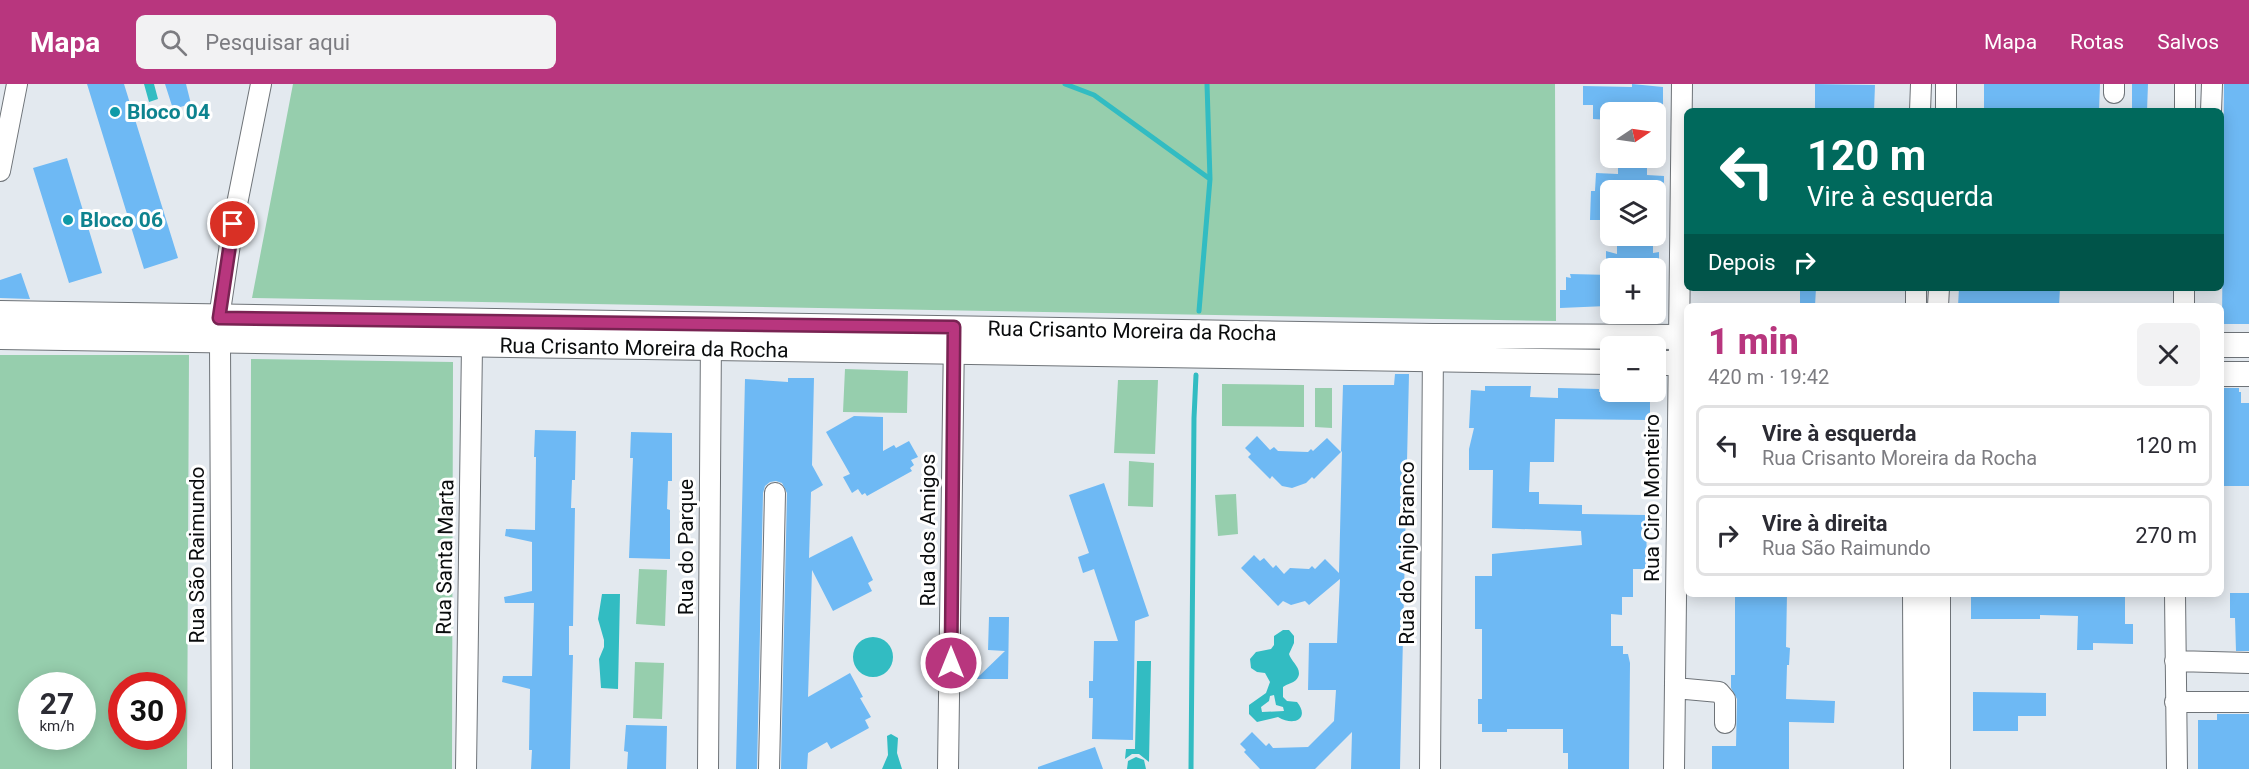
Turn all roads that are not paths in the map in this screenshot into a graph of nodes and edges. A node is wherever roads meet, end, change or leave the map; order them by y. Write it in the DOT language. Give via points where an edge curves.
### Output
graph roads {
  1 [pos="17,84"];
  2 [pos="261,84"];
  3 [pos="1682,84"];
  4 [pos="1921,84"];
  5 [pos="1946,84"];
  6 [pos="2185,84"];
  7 [pos="2212,84"];
  8 [pos="1920,108"];
  9 [pos="1946,108"];
  10 [pos="2185,108"];
  11 [pos="2211,108"];
  12 [pos="0,171"];
  13 [pos="0,313"];
  14 [pos="219,318"];
  15 [pos="473,320"];
  16 [pos="711,324"];
  17 [pos="954,327"];
  18 [pos="0,337"];
  19 [pos="1683,337"];
  20 [pos="220,342"];
  21 [pos="2224,345"];
  22 [pos="2249,345"];
  23 [pos="472,346"];
  24 [pos="1433,348"];
  25 [pos="711,349"];
  26 [pos="953,351"];
  27 [pos="1600,361"];
  28 [pos="1674,363"];
  29 [pos="2224,374"];
  30 [pos="2249,374"];
  31 [pos="775,493"];
  32 [pos="1682,532"];
  33 [pos="1916,597"];
  34 [pos="1937,597"];
  35 [pos="2175,597"];
  36 [pos="1927,655"];
  37 [pos="2175,661"];
  38 [pos="2249,663"];
  39 [pos="1675,688"];
  40 [pos="2175,702"];
  41 [pos="2249,702"];
  42 [pos="1725,723"];
  43 [pos="222,769"];
  44 [pos="466,769"];
  45 [pos="708,769"];
  46 [pos="769,769"];
  47 [pos="948,769"];
  48 [pos="1430,769"];
  49 [pos="1674,769"];
  50 [pos="1916,769"];
  51 [pos="1938,769"];
  52 [pos="2177,769"];
  1 -- 12 [label="street"];
  2 -- 14 [label="street"];
  3 -- 19 [label="street, Rua Ciro Monteiro"];
  4 -- 8 [label="street"];
  5 -- 9 [label="street"];
  6 -- 10 [label="street"];
  7 -- 11 [label="street"];
  13 -- 14 [label="main road, Rua Crisanto Moreira da Rocha"];
  14 -- 15 [label="main road, Rua Crisanto Moreira da Rocha"];
  14 -- 20 [label="main road"];
  15 -- 16 [label="main road, Rua Crisanto Moreira da Rocha"];
  15 -- 23 [label="main road"];
  16 -- 17 [label="main road, Rua Crisanto Moreira da Rocha"];
  16 -- 25 [label="street, Rua do Parque"];
  17 -- 24 [label="main road, Rua Crisanto Moreira da Rocha"];
  17 -- 26 [label="street, Rua dos Amigos"];
  18 -- 20 [label="main road, Rua Crisanto Moreira da Rocha"];
  19 -- 24 [label="main road, Rua Crisanto Moreira da Rocha"];
  19 -- 28 [label="street, Rua Ciro Monteiro"];
  20 -- 23 [label="main road, Rua Crisanto Moreira da Rocha"];
  20 -- 43 [label="street, Rua São Raimundo"];
  21 -- 22 [label="main road"];
  23 -- 25 [label="main road, Rua Crisanto Moreira da Rocha"];
  23 -- 44 [label="street, Rua Santa Marta"];
  24 -- 26 [label="main road, Rua Crisanto Moreira da Rocha"];
  24 -- 27 [label="main road, Rua Crisanto Moreira da Rocha"];
  24 -- 48 [label="street, Rua do Anjo Branco"];
  25 -- 26 [label="main road, Rua Crisanto Moreira da Rocha"];
  25 -- 45 [label="street, Rua do Parque"];
  26 -- 47 [label="street, Rua dos Amigos"];
  28 -- 32 [label="street, Rua Ciro Monteiro"];
  29 -- 30 [label="main road"];
  31 -- 46 [label="street"];
  32 -- 39 [label="street, Rua Ciro Monteiro"];
  33 -- 36 [label="main road"];
  34 -- 36 [label="main road"];
  35 -- 37 [label="street"];
  36 -- 50 [label="main road"];
  36 -- 51 [label="main road"];
  37 -- 38 [label="street"];
  37 -- 40 [label="street"];
  39 -- 42 [label="street" via="1719,692 1725,699"];
  39 -- 49 [label="street, Rua Ciro Monteiro"];
  40 -- 41 [label="street"];
  40 -- 52 [label="street"];
}
